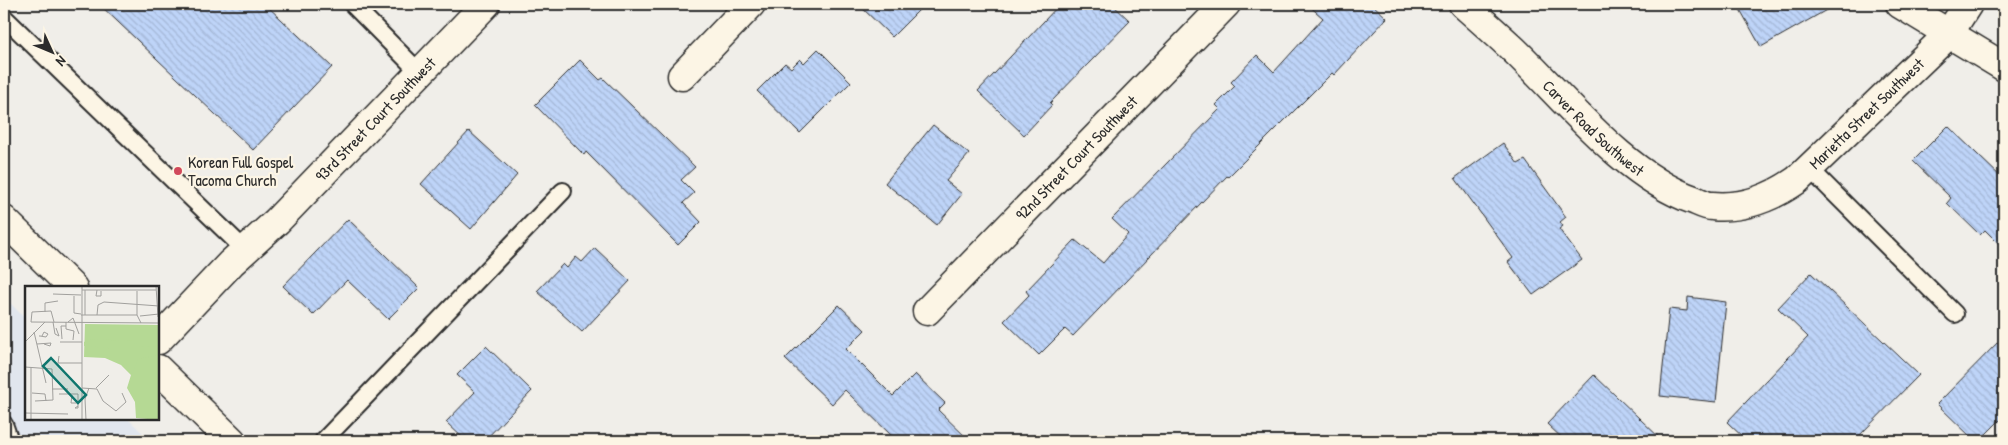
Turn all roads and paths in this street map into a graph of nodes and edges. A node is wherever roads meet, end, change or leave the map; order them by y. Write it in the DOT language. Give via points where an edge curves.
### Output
graph roads {
  1 [pos="352,4"];
  2 [pos="486,4"];
  3 [pos="751,4"];
  4 [pos="1226,4"];
  5 [pos="1463,4"];
  6 [pos="1900,4"];
  7 [pos="1968,4"];
  8 [pos="4,17"];
  9 [pos="1948,34"];
  10 [pos="2004,67"];
  11 [pos="420,73"];
  12 [pos="682,76"];
  13 [pos="1808,168"];
  14 [pos="563,192"];
  15 [pos="1749,204"];
  16 [pos="4,220"];
  17 [pos="245,250"];
  18 [pos="71,286"];
  19 [pos="927,311"];
  20 [pos="1955,314"];
  21 [pos="159,339"];
  22 [pos="159,370"];
  23 [pos="4,424"];
  24 [pos="10,441"];
  25 [pos="232,441"];
  26 [pos="323,441"];
  1 -- 11 [label="lane"];
  2 -- 11 [label="street, 93rd Street Court Southwest"];
  3 -- 12 [label="street"];
  4 -- 19 [label="street, 92nd Street Court Southwest"];
  5 -- 15 [label="street, Carver Road Southwest" via="1513,49 1600,137 1652,179 1682,196 1711,206"];
  6 -- 9 [label="street"];
  7 -- 9 [label="street, Marietta Street Southwest"];
  8 -- 17 [label="lane"];
  9 -- 10 [label="street"];
  9 -- 13 [label="street, Marietta Street Southwest"];
  11 -- 17 [label="street, 93rd Street Court Southwest"];
  13 -- 15 [label="street, Marietta Street Southwest" via="1776,194"];
  13 -- 20 [label="lane"];
  14 -- 26 [label="lane"];
  16 -- 18 [label="street"];
  17 -- 21 [label="street, 93rd Street Court Southwest"];
  22 -- 25 [label="street"];
  23 -- 24 [label="lane"];
}
